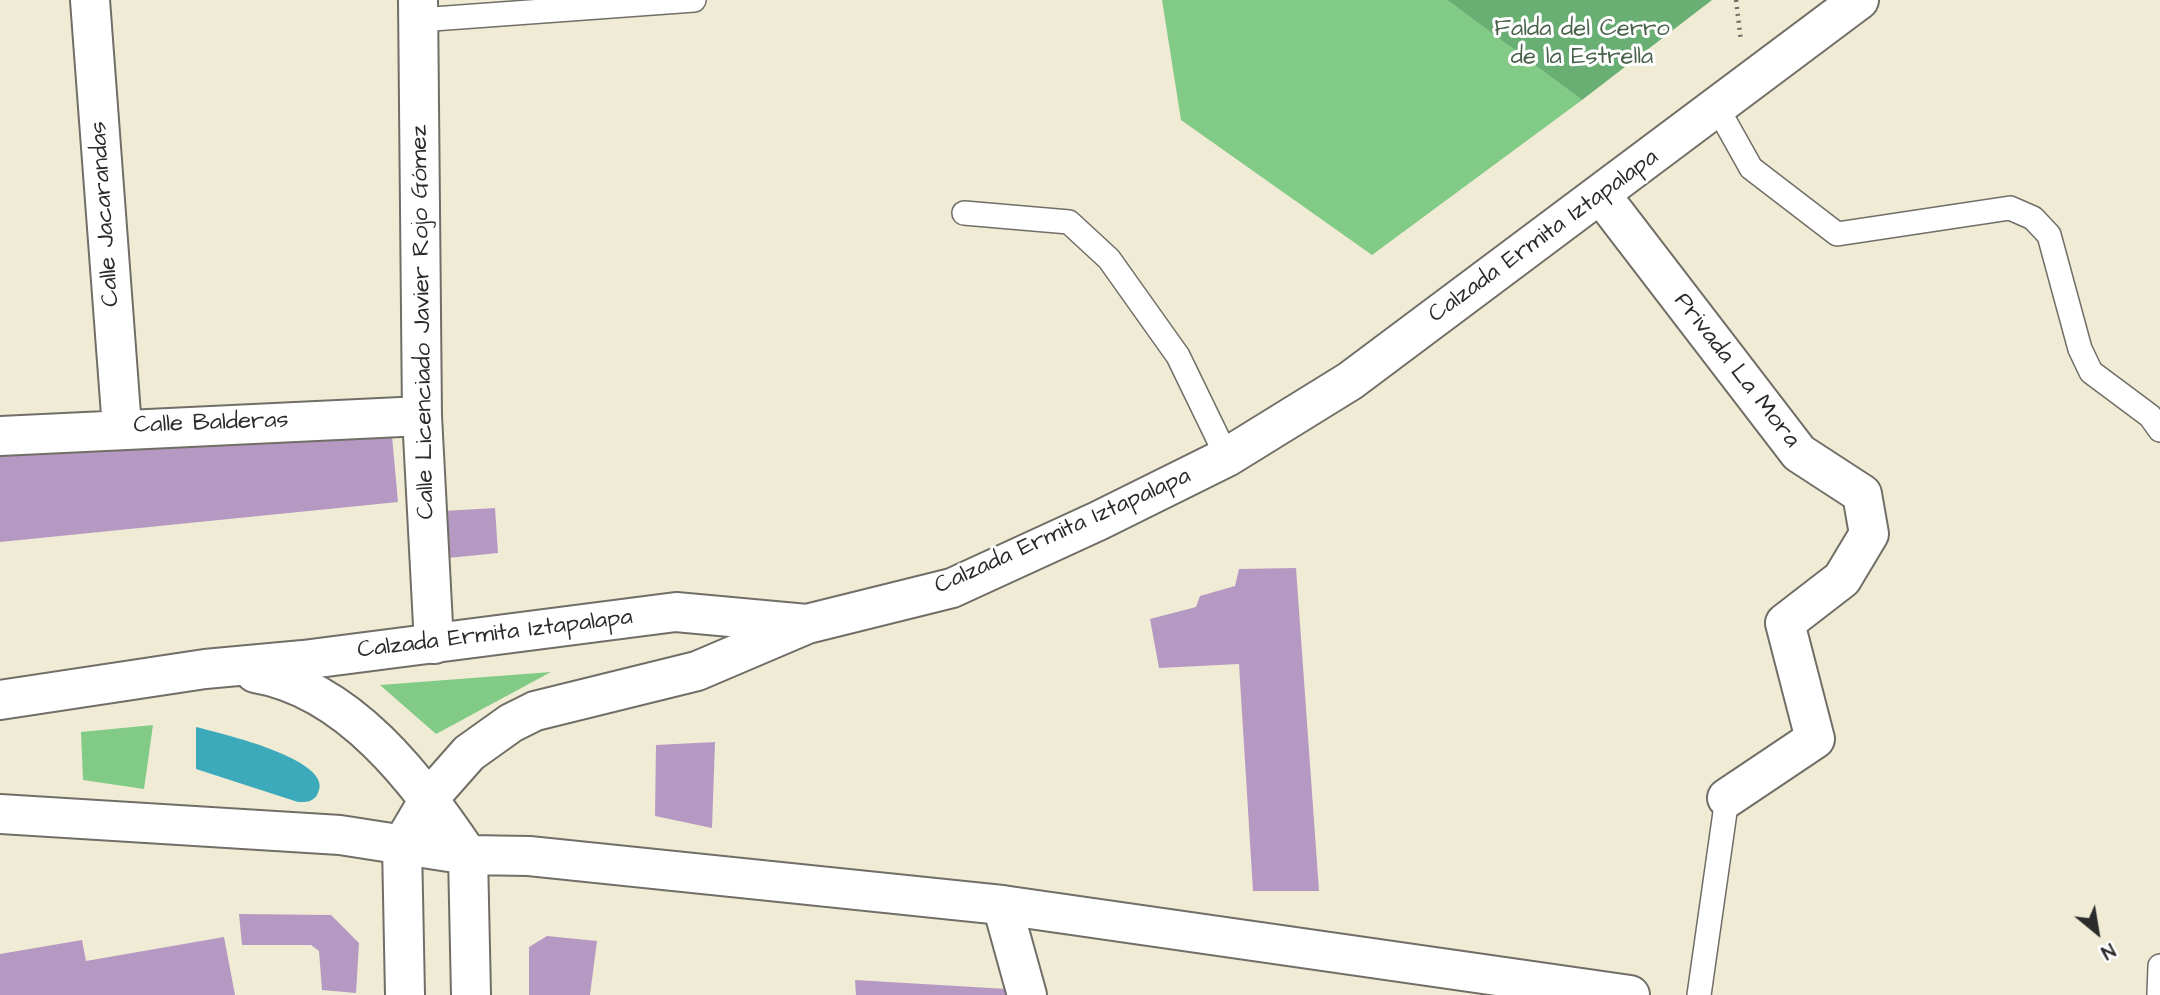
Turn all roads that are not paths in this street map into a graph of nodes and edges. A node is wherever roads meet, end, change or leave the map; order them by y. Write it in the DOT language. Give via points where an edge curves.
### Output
graph roads {
  1 [pos="90,0"];
  2 [pos="694,0"];
  3 [pos="1859,0"];
  4 [pos="419,10"];
  5 [pos="1718,108"];
  6 [pos="1601,195"];
  7 [pos="964,213"];
  8 [pos="422,416"];
  9 [pos="122,428"];
  10 [pos="2160,430"];
  11 [pos="0,436"];
  12 [pos="1227,457"];
  13 [pos="807,624"];
  14 [pos="434,644"];
  15 [pos="205,669"];
  16 [pos="0,700"];
  17 [pos="1727,798"];
  18 [pos="429,800"];
  19 [pos="0,814"];
  20 [pos="402,845"];
  21 [pos="468,855"];
  22 [pos="1002,905"];
  23 [pos="2160,966"];
  24 [pos="405,995"];
  25 [pos="471,995"];
  26 [pos="1027,995"];
  27 [pos="1630,995"];
  28 [pos="1699,995"];
  29 [pos="2160,995"];
  1 -- 9 [label="main road, Calle Jacarandas"];
  2 -- 4 [label="lane"];
  3 -- 5 [label="main road, Calzada Ermita Iztapalapa"];
  4 -- 8 [label="main road, Calle Licenciado Javier Rojo Gómez"];
  5 -- 6 [label="main road, Calzada Ermita Iztapalapa"];
  5 -- 10 [label="lane" via="1751,168 1837,234 2010,208 2033,218 2049,235 2080,349 2091,372 2150,416"];
  6 -- 12 [label="main road, Calzada Ermita Iztapalapa" via="1350,381"];
  6 -- 17 [label="main road, Privada La Mora" via="1798,453 1862,494 1869,534 1842,579 1785,623 1815,739"];
  7 -- 12 [label="lane" via="1069,222 1108,259 1178,356"];
  8 -- 9 [label="main road, Calle Balderas"];
  8 -- 14 [label="main road, Calle Licenciado Javier Rojo Gómez"];
  9 -- 11 [label="main road, Calle Balderas"];
  12 -- 13 [label="main road, Calzada Ermita Iztapalapa" via="952,587"];
  13 -- 14 [label="main road, Calzada Ermita Iztapalapa" via="676,612"];
  13 -- 18 [label="main road" via="697,671 560,703 511,723 469,753"];
  14 -- 15 [label="main road, Calzada Ermita Iztapalapa"];
  15 -- 16 [label="main road, Calzada Ermita Iztapalapa"];
  15 -- 18 [label="main road" via="268,675 326,699 370,736"];
  17 -- 28 [label="lane, Privada La Mora"];
  18 -- 20 [label="main road"];
  18 -- 21 [label="main road"];
  19 -- 20 [label="main road" via="340,835"];
  20 -- 21 [label="main road"];
  20 -- 24 [label="main road"];
  21 -- 22 [label="main road" via="529,856"];
  21 -- 25 [label="main road"];
  22 -- 26 [label="main road"];
  22 -- 27 [label="main road"];
  23 -- 29 [label="lane"];
}
